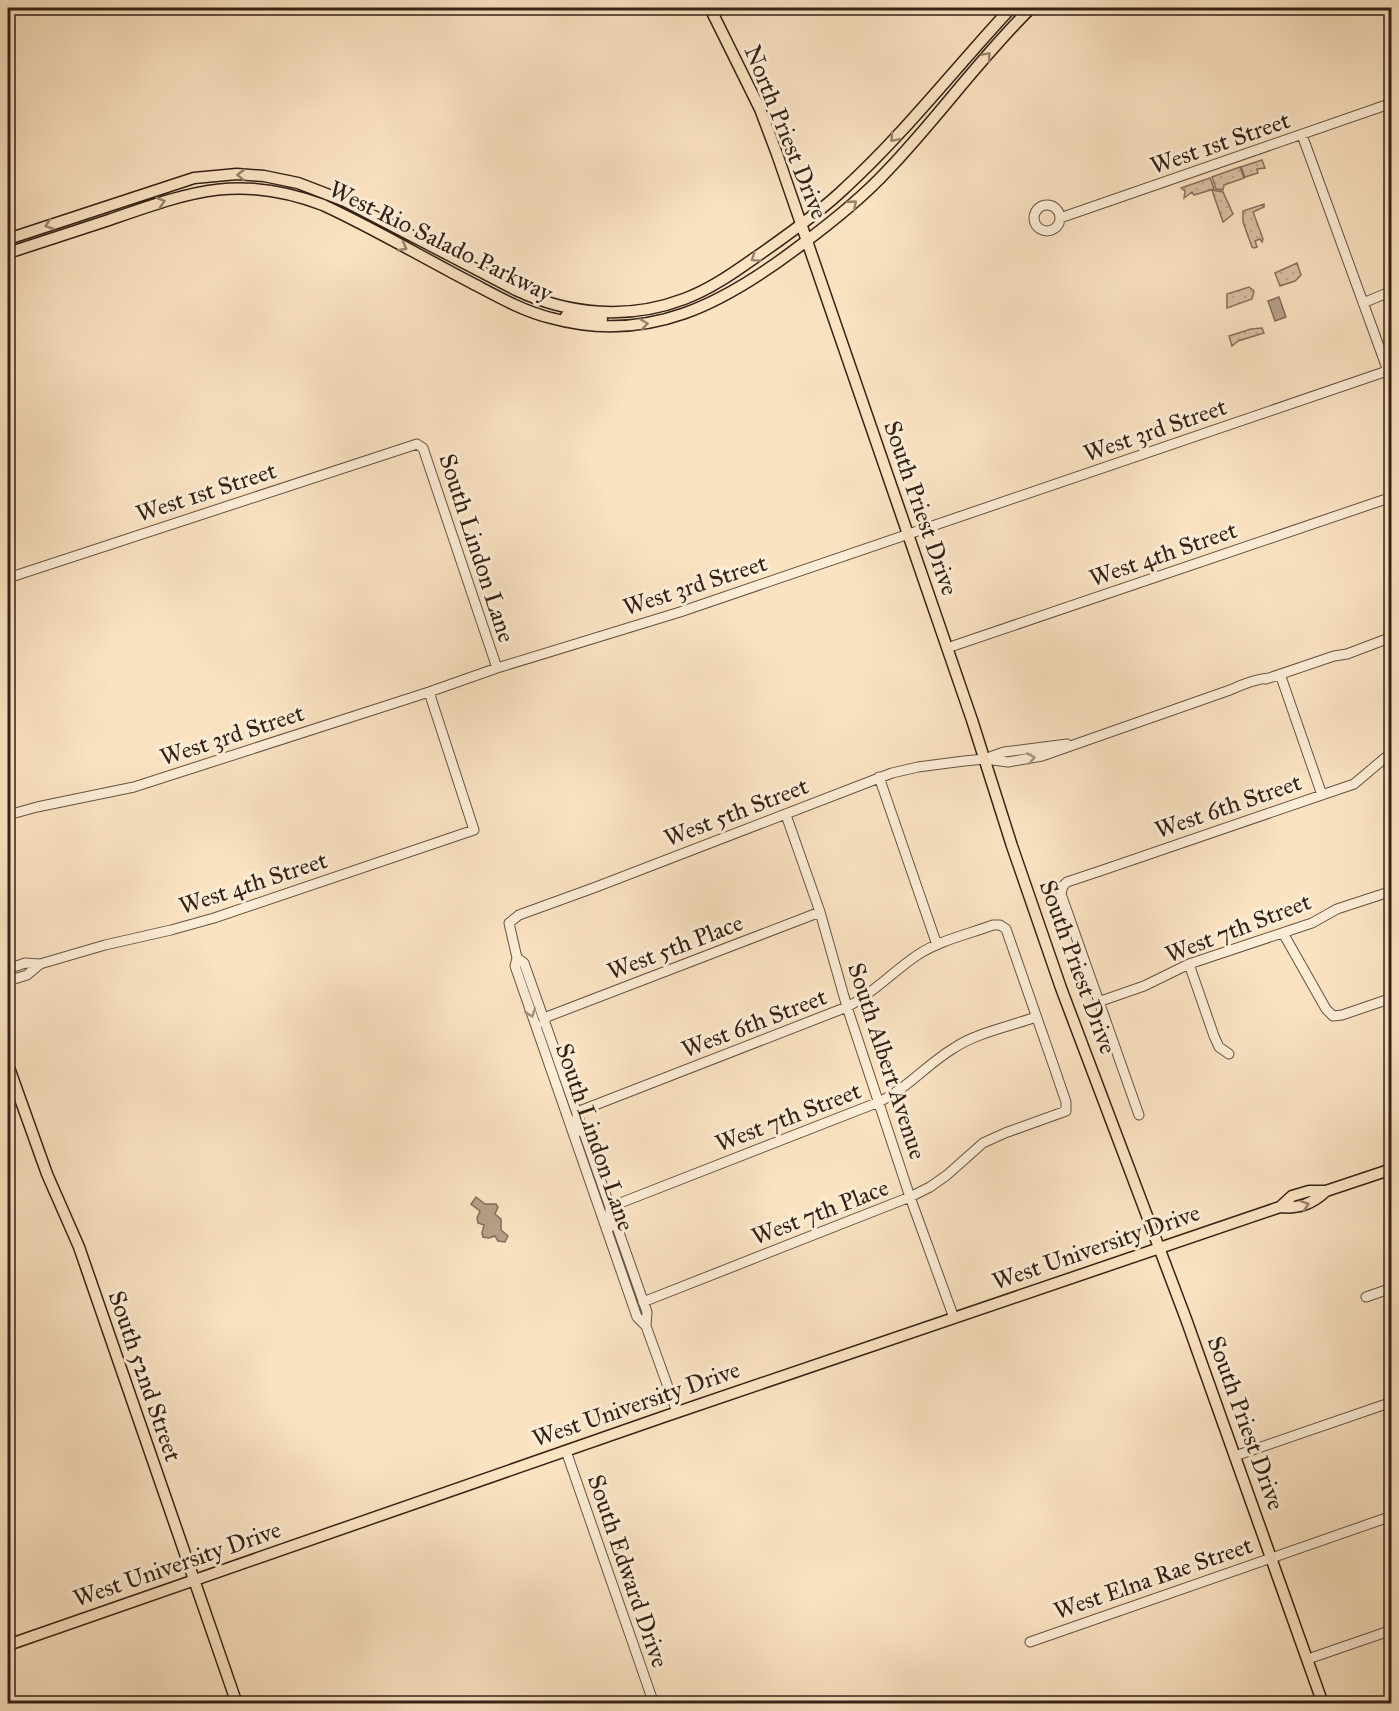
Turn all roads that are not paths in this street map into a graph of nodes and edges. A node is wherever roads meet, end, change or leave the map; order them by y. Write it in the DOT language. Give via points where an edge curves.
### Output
graph roads {
  1 [pos="710,8"];
  2 [pos="1011,8"];
  3 [pos="1031,8"];
  4 [pos="1392,103"];
  5 [pos="1302,135"];
  6 [pos="298,183"];
  7 [pos="294,195"];
  8 [pos="348,217"];
  9 [pos="1060,218"];
  10 [pos="802,223"];
  11 [pos="399,229"];
  12 [pos="8,239"];
  13 [pos="808,240"];
  14 [pos="8,253"];
  15 [pos="1392,291"];
  16 [pos="1363,303"];
  17 [pos="627,312"];
  18 [pos="549,318"];
  19 [pos="1388,371"];
  20 [pos="1392,382"];
  21 [pos="417,444"];
  22 [pos="1392,496"];
  23 [pos="909,535"];
  24 [pos="8,578"];
  25 [pos="1392,637"];
  26 [pos="947,648"];
  27 [pos="497,668"];
  28 [pos="1280,674"];
  29 [pos="429,692"];
  30 [pos="1392,752"];
  31 [pos="985,759"];
  32 [pos="879,777"];
  33 [pos="1322,795"];
  34 [pos="8,815"];
  35 [pos="786,815"];
  36 [pos="1067,882"];
  37 [pos="1392,891"];
  38 [pos="820,912"];
  39 [pos="509,923"];
  40 [pos="1283,933"];
  41 [pos="937,945"];
  42 [pos="517,958"];
  43 [pos="40,964"];
  44 [pos="1189,964"];
  45 [pos="8,969"];
  46 [pos="8,981"];
  47 [pos="1392,998"];
  48 [pos="1098,1002"];
  49 [pos="847,1008"];
  50 [pos="1036,1017"];
  51 [pos="544,1018"];
  52 [pos="544,1051"];
  53 [pos="1229,1054"];
  54 [pos="8,1065"];
  55 [pos="879,1102"];
  56 [pos="577,1112"];
  57 [pos="1139,1115"];
  58 [pos="577,1142"];
  59 [pos="1392,1169"];
  60 [pos="910,1197"];
  61 [pos="610,1207"];
  62 [pos="609,1236"];
  63 [pos="1160,1247"];
  64 [pos="617,1259"];
  65 [pos="1392,1288"];
  66 [pos="1366,1297"];
  67 [pos="643,1302"];
  68 [pos="954,1318"];
  69 [pos="646,1326"];
  70 [pos="1392,1402"];
  71 [pos="677,1412"];
  72 [pos="566,1451"];
  73 [pos="1235,1456"];
  74 [pos="1392,1516"];
  75 [pos="1272,1557"];
  76 [pos="194,1580"];
  77 [pos="1392,1630"];
  78 [pos="1030,1642"];
  79 [pos="8,1646"];
  80 [pos="1308,1659"];
  81 [pos="237,1704"];
  82 [pos="654,1704"];
  83 [pos="1323,1704"];
  1 -- 10 [label="main road, North Priest Drive" via="760,109"];
  2 -- 10 [label="main road, West Rio Salado Parkway, one-way" via="875,159"];
  13 -- 3 [label="main road, West Rio Salado Parkway, one-way" via="888,170"];
  4 -- 5 [label="street, West 1st Street"];
  5 -- 9 [label="street, West 1st Street"];
  5 -- 16 [label="street"];
  6 -- 7 [label="main road"];
  6 -- 11 [label="main road, West Rio Salado Parkway" via="345,201"];
  6 -- 12 [label="main road, West Rio Salado Parkway, one-way" via="246,175 194,178"];
  7 -- 8 [label="main road, West Rio Salado Parkway"];
  14 -- 7 [label="main road, West Rio Salado Parkway, one-way" via="200,191 249,188"];
  8 -- 11 [label="main road" via="361,218 387,230"];
  8 -- 18 [label="main road, West Rio Salado Parkway, one-way" via="503,299"];
  10 -- 13 [label="main road, North Priest Drive"];
  10 -- 17 [label="main road, West Rio Salado Parkway, one-way" via="699,293"];
  11 -- 17 [label="main road, West Rio Salado Parkway" via="546,302 587,311"];
  18 -- 13 [label="main road, West Rio Salado Parkway, one-way" via="609,326 639,326 674,318 735,291"];
  13 -- 23 [label="main road, South Priest Drive"];
  15 -- 16 [label="street"];
  16 -- 19 [label="street"];
  17 -- 18 [label="main road" via="610,320 560,315"];
  19 -- 20 [label="street"];
  19 -- 23 [label="street, West 3rd Street"];
  21 -- 24 [label="street, West 1st Street"];
  21 -- 27 [label="street, South Lindon Lane" via="423,448"];
  22 -- 26 [label="street, West 4th Street"];
  23 -- 26 [label="main road, South Priest Drive"];
  23 -- 27 [label="street, West 3rd Street"];
  25 -- 28 [label="street, West 5th Street" via="1359,644"];
  26 -- 31 [label="main road, South Priest Drive"];
  27 -- 29 [label="street, West 3rd Street"];
  28 -- 31 [label="street, West 5th Street" via="1258,678 1075,743 1004,752"];
  28 -- 33 [label="street"];
  29 -- 34 [label="street, West 3rd Street" via="134,787"];
  29 -- 43 [label="street, West 4th Street" via="474,830 214,918"];
  30 -- 33 [label="street, West 6th Street" via="1354,784"];
  31 -- 32 [label="street, West 5th Street" via="918,767"];
  31 -- 63 [label="main road, South Priest Drive" via="1061,988"];
  32 -- 35 [label="street, West 5th Street"];
  32 -- 41 [label="street"];
  33 -- 36 [label="street, West 6th Street"];
  35 -- 38 [label="street, South Albert Avenue"];
  35 -- 39 [label="street, West 5th Street" via="519,915"];
  36 -- 48 [label="street, South Priest Drive" via="1061,894"];
  37 -- 40 [label="street, West 7th Street"];
  38 -- 49 [label="street, South Albert Avenue"];
  38 -- 51 [label="street, West 5th Place"];
  39 -- 42 [label="street, South Lindon Lane"];
  40 -- 44 [label="street, West 7th Street"];
  40 -- 47 [label="street" via="1333,1016"];
  41 -- 49 [label="street, West 6th Street"];
  41 -- 50 [label="street, West 6th Street" via="993,925 1006,928"];
  42 -- 51 [label="street, South Lindon Lane" via="524,963"];
  42 -- 52 [label="street, South Lindon Lane, one-way" via="515,966"];
  43 -- 45 [label="street, West 4th Street" via="25,963"];
  43 -- 46 [label="street, West 4th Street" via="27,975"];
  44 -- 48 [label="street, West 7th Street"];
  44 -- 53 [label="street" via="1214,1036 1219,1047"];
  48 -- 57 [label="street, South Priest Drive"];
  49 -- 55 [label="street, South Albert Avenue"];
  49 -- 56 [label="street, West 6th Street"];
  50 -- 55 [label="street, West 7th Street" via="957,1046 896,1094"];
  50 -- 60 [label="street, West 7th Place" via="1066,1111 983,1143 947,1175"];
  51 -- 52 [label="street"];
  51 -- 56 [label="street, South Lindon Lane"];
  52 -- 58 [label="street, South Lindon Lane"];
  54 -- 76 [label="main road, South 52nd Street" via="47,1174 80,1247"];
  55 -- 60 [label="street, South Albert Avenue"];
  55 -- 61 [label="street, West 7th Street"];
  56 -- 58 [label="street"];
  56 -- 61 [label="street, South Lindon Lane"];
  58 -- 62 [label="street, South Lindon Lane"];
  59 -- 63 [label="main road, West University Drive" via="1326,1191 1292,1196 1280,1207"];
  60 -- 67 [label="street, West 7th Place"];
  60 -- 68 [label="street, South Albert Avenue"];
  61 -- 62 [label="street"];
  61 -- 67 [label="street, South Lindon Lane"];
  62 -- 64 [label="street, South Lindon Lane"];
  63 -- 68 [label="main road, West University Drive"];
  63 -- 73 [label="main road, South Priest Drive"];
  64 -- 67 [label="street" via="625,1265 637,1297"];
  64 -- 69 [label="street, South Lindon Lane" via="637,1317"];
  65 -- 66 [label="street"];
  67 -- 69 [label="street, South Lindon Lane"];
  68 -- 71 [label="main road, West University Drive"];
  69 -- 71 [label="street, South Lindon Lane"];
  70 -- 73 [label="street"];
  71 -- 72 [label="main road, West University Drive"];
  72 -- 76 [label="main road, West University Drive"];
  72 -- 82 [label="street, South Edward Drive"];
  73 -- 75 [label="main road, South Priest Drive"];
  74 -- 75 [label="street, West Elna Rae Street"];
  75 -- 78 [label="street, West Elna Rae Street"];
  75 -- 80 [label="main road, South Priest Drive"];
  76 -- 79 [label="main road, West University Drive"];
  76 -- 81 [label="main road, South 52nd Street"];
  77 -- 80 [label="street"];
  80 -- 83 [label="main road, South Priest Drive"];
}
